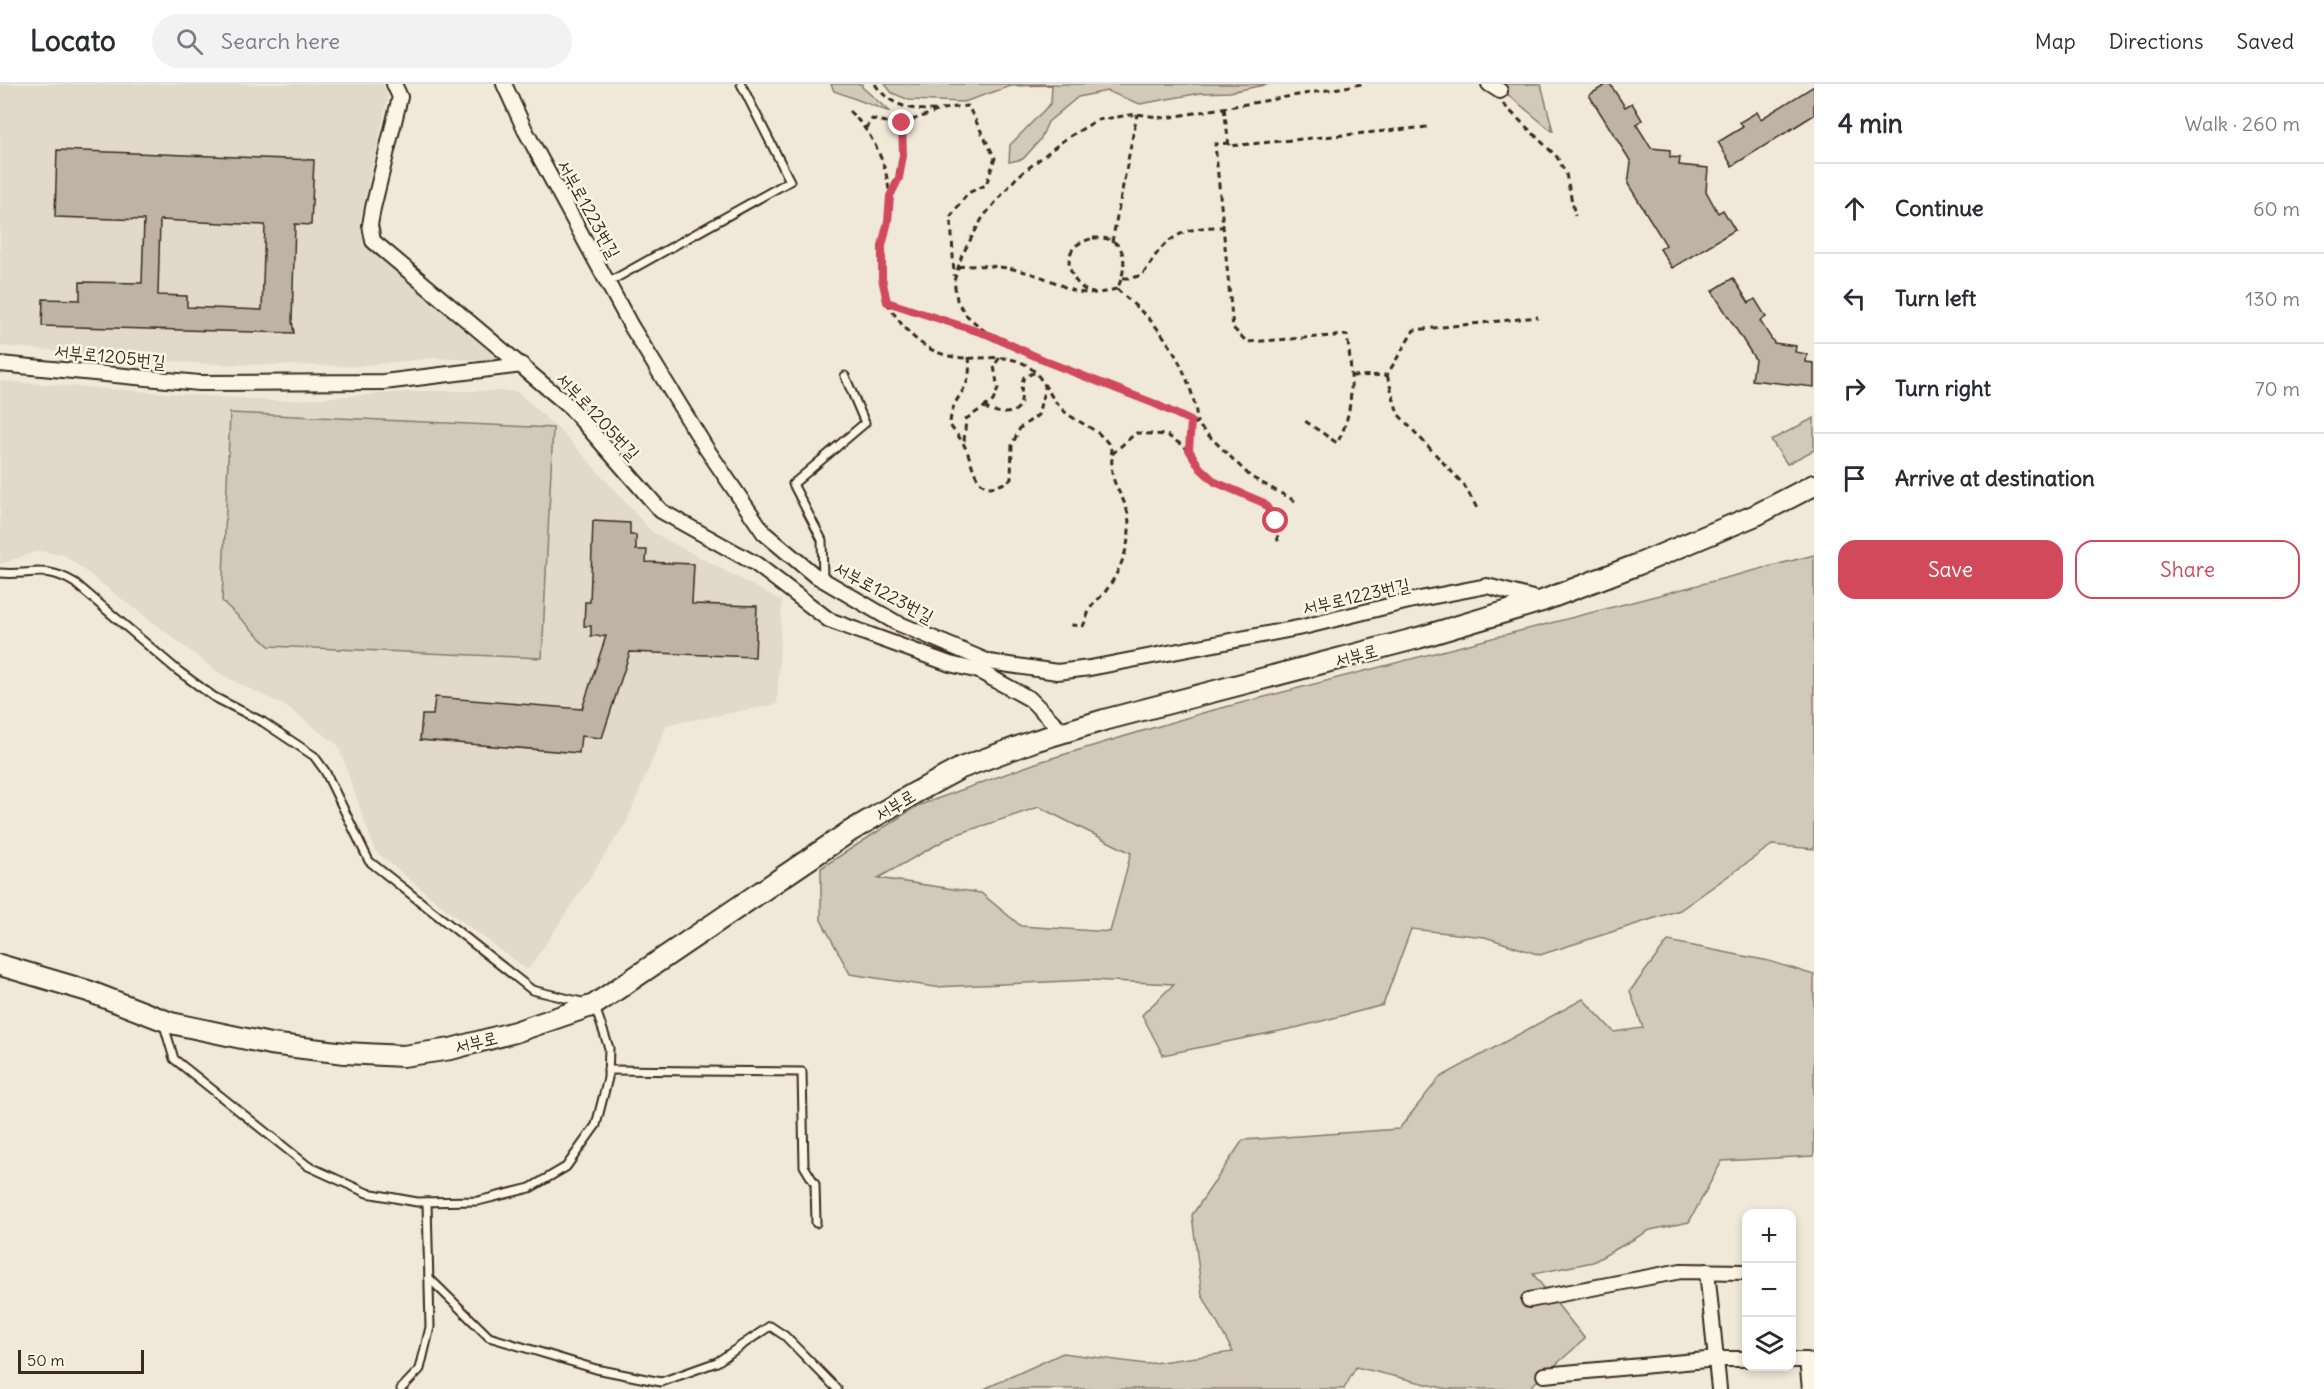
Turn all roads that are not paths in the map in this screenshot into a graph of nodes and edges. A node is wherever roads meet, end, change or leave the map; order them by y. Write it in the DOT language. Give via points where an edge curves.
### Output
graph roads {
  1 [pos="394,84"];
  2 [pos="504,84"];
  3 [pos="741,84"];
  4 [pos="609,282"];
  5 [pos="0,363"];
  6 [pos="522,365"];
  7 [pos="845,376"];
  8 [pos="1814,485"];
  9 [pos="0,573"];
  10 [pos="823,579"];
  11 [pos="1542,601"];
  12 [pos="900,624"];
  13 [pos="890,642"];
  14 [pos="1063,732"];
  15 [pos="0,964"];
  16 [pos="594,1005"];
  17 [pos="163,1020"];
  18 [pos="609,1070"];
  19 [pos="427,1202"];
  20 [pos="816,1223"];
  21 [pos="1707,1271"];
  22 [pos="1742,1272"];
  23 [pos="429,1278"];
  24 [pos="1529,1300"];
  25 [pos="1717,1359"];
  26 [pos="1742,1359"];
  27 [pos="1811,1360"];
  28 [pos="1544,1375"];
  29 [pos="401,1389"];
  30 [pos="837,1389"];
  31 [pos="1719,1389"];
  32 [pos="1810,1389"];
  1 -- 6 [label="street" via="400,97 370,225 373,241"];
  2 -- 4 [label="street, 서부로1223번길"];
  3 -- 4 [label="lane" via="790,181"];
  4 -- 10 [label="street, 서부로1223번길" via="631,326 706,448 764,533"];
  5 -- 6 [label="street, 서부로1205번길" via="199,383 384,382"];
  6 -- 13 [label="street, 서부로1205번길" via="570,407 660,511 756,564 830,620"];
  7 -- 10 [label="lane" via="865,423 793,484 822,540"];
  8 -- 11 [label="main road, 서부로" via="1639,564"];
  9 -- 16 [label="lane" via="60,574 214,697 314,756 369,861 532,990"];
  10 -- 12 [label="street, 서부로1223번길"];
  11 -- 12 [label="street, 서부로1223번길" via="1487,586 1303,627 1057,672 989,662"];
  11 -- 14 [label="main road, 서부로"];
  12 -- 13 [label="street"];
  13 -- 14 [label="street, 서부로1205번길" via="979,671 1030,699"];
  14 -- 16 [label="main road, 서부로" via="961,768 911,795 849,832"];
  15 -- 17 [label="main road, 서부로" via="88,991"];
  16 -- 17 [label="main road, 서부로" via="452,1049 403,1056 270,1044"];
  16 -- 18 [label="lane" via="609,1048"];
  17 -- 19 [label="lane" via="174,1059 308,1166 367,1193"];
  18 -- 19 [label="lane" via="596,1125 566,1167 530,1188 478,1201"];
  18 -- 20 [label="lane" via="802,1072 804,1166 816,1184"];
  19 -- 23 [label="lane"];
  21 -- 22 [label="street"];
  21 -- 24 [label="street" via="1681,1271"];
  21 -- 25 [label="street"];
  23 -- 29 [label="lane" via="430,1327 420,1369"];
  23 -- 30 [label="lane" via="489,1337 596,1369 661,1382 717,1362 770,1326"];
  25 -- 26 [label="street"];
  25 -- 28 [label="street"];
  25 -- 31 [label="street"];
  27 -- 32 [label="street"];
}
